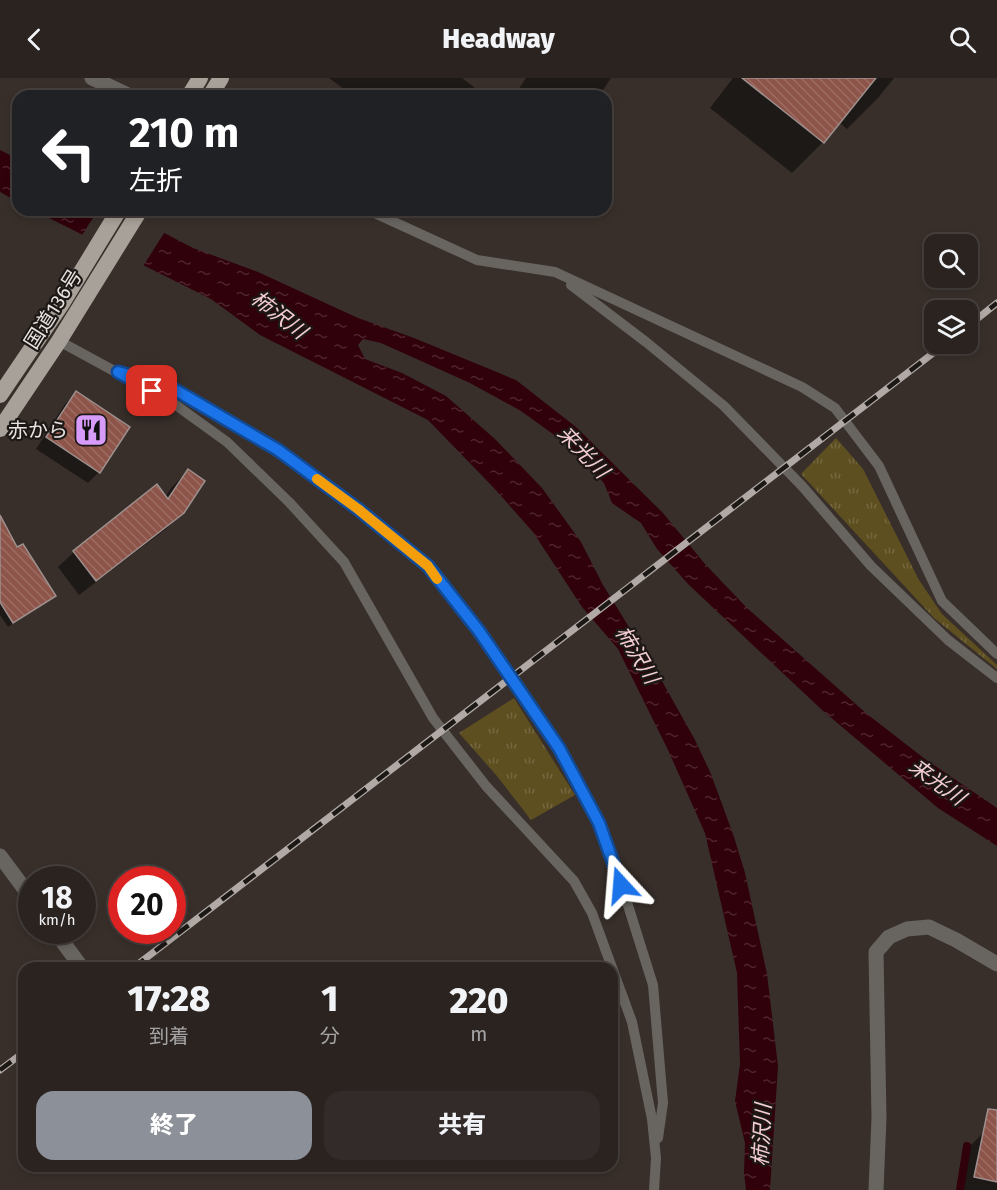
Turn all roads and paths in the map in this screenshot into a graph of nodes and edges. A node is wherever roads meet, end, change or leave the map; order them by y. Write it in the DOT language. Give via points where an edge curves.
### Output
graph roads {
  1 [pos="92,78"];
  2 [pos="117,90"];
  3 [pos="115,216"];
  4 [pos="136,216"];
  5 [pos="381,216"];
  6 [pos="555,272"];
  7 [pos="59,341"];
  8 [pos="118,372"];
  9 [pos="0,395"];
  10 [pos="0,429"];
  11 [pos="997,654"];
  12 [pos="997,678"];
  13 [pos="0,856"];
  14 [pos="18,880"];
  15 [pos="64,944"];
  16 [pos="78,962"];
  17 [pos="610,962"];
  18 [pos="997,964"];
  19 [pos="618,984"];
  20 [pos="655,1153"];
  21 [pos="654,1190"];
  22 [pos="876,1190"];
  1 -- 2 [label="street"];
  3 -- 9 [label="highway, 国道136号"];
  4 -- 7 [label="highway, 国道136号"];
  5 -- 6 [label="lane" via="477,260"];
  6 -- 11 [label="lane" via="802,387 835,408 879,466 942,601"];
  6 -- 12 [label="lane" via="724,406 803,487 871,566 948,640"];
  7 -- 8 [label="lane"];
  7 -- 10 [label="highway, 国道136号"];
  8 -- 17 [label="lane" via="173,403 227,442 344,562 433,718 486,786 574,880 592,913"];
  8 -- 20 [label="lane" via="172,388 278,450 428,566 490,646 559,748 599,823 615,864 653,985 663,1103"];
  13 -- 14 [label="street"];
  15 -- 16 [label="street"];
  18 -- 22 [label="street" via="929,927 908,929 889,937 876,952"];
  19 -- 20 [label="lane" via="632,1022 647,1086"];
  20 -- 21 [label="lane"];
}
